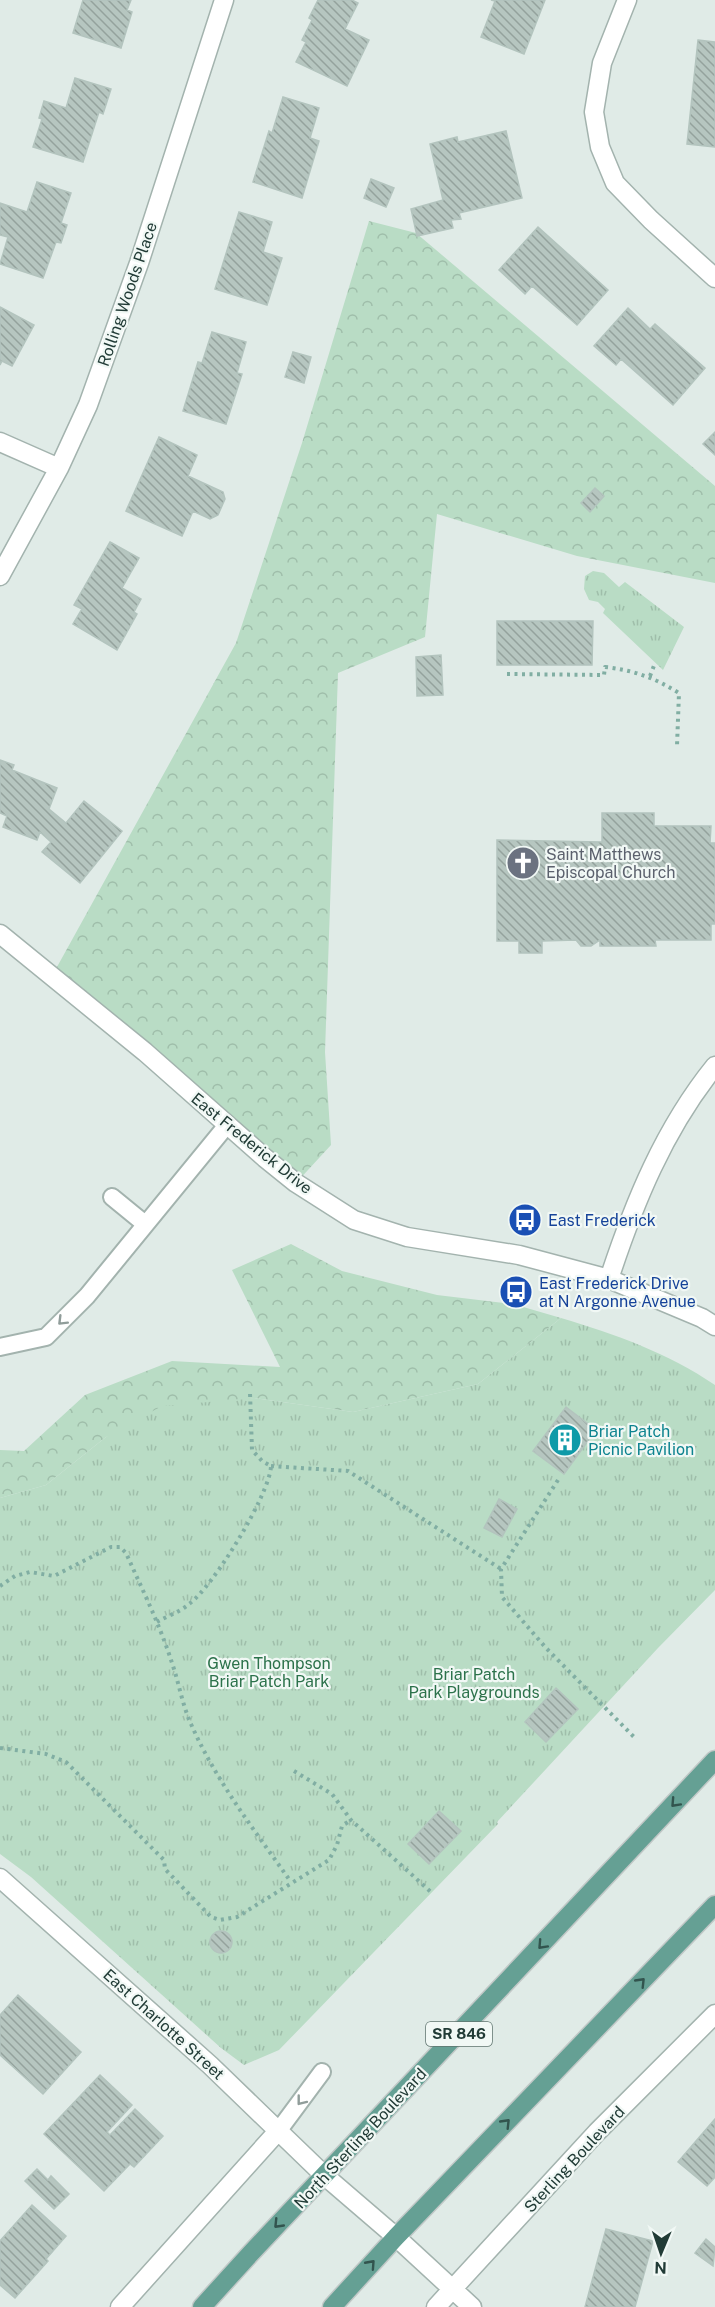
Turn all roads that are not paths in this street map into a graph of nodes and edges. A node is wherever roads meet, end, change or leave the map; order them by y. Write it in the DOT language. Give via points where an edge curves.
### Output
graph roads {
  1 [pos="224,0"];
  2 [pos="627,0"];
  3 [pos="715,278"];
  4 [pos="0,442"];
  5 [pos="59,468"];
  6 [pos="0,576"];
  7 [pos="0,934"];
  8 [pos="715,1066"];
  9 [pos="227,1125"];
  10 [pos="112,1197"];
  11 [pos="145,1224"];
  12 [pos="609,1279"];
  13 [pos="715,1326"];
  14 [pos="0,1347"];
  15 [pos="715,1760"];
  16 [pos="0,1878"];
  17 [pos="715,1905"];
  18 [pos="715,2014"];
  19 [pos="322,2072"];
  20 [pos="279,2130"];
  21 [pos="325,2176"];
  22 [pos="396,2237"];
  23 [pos="453,2289"];
  24 [pos="120,2307"];
  25 [pos="202,2307"];
  26 [pos="332,2307"];
  27 [pos="436,2307"];
  28 [pos="472,2307"];
  1 -- 5 [label="street, Rolling Woods Place" via="139,263 87,405"];
  2 -- 3 [label="street" via="602,63 594,112 600,147 615,183"];
  4 -- 5 [label="street"];
  5 -- 6 [label="street, Rolling Woods Place"];
  7 -- 9 [label="street, East Frederick Drive" via="145,1052"];
  8 -- 12 [label="street" via="671,1130 642,1185"];
  9 -- 11 [label="lane"];
  9 -- 12 [label="street, East Frederick Drive" via="296,1183 354,1220 407,1237 531,1257"];
  10 -- 11 [label="lane"];
  11 -- 14 [label="lane, one-way" via="87,1296 46,1337"];
  12 -- 13 [label="street, East Frederick Drive"];
  15 -- 21 [label="main road, North Sterling Boulevard / SR 846, one-way"];
  16 -- 20 [label="street, East Charlotte Street"];
  22 -- 17 [label="main road, one-way"];
  18 -- 23 [label="street, Sterling Boulevard" via="597,2132"];
  19 -- 20 [label="lane, one-way"];
  20 -- 21 [label="street, East Charlotte Street"];
  20 -- 24 [label="street"];
  21 -- 22 [label="street, East Charlotte Street"];
  21 -- 25 [label="main road, North Sterling Boulevard / SR 846, one-way"];
  22 -- 23 [label="street, East Charlotte Street"];
  26 -- 22 [label="main road, one-way"];
  23 -- 27 [label="street, Sterling Boulevard"];
  23 -- 28 [label="street, East Charlotte Street"];
}
